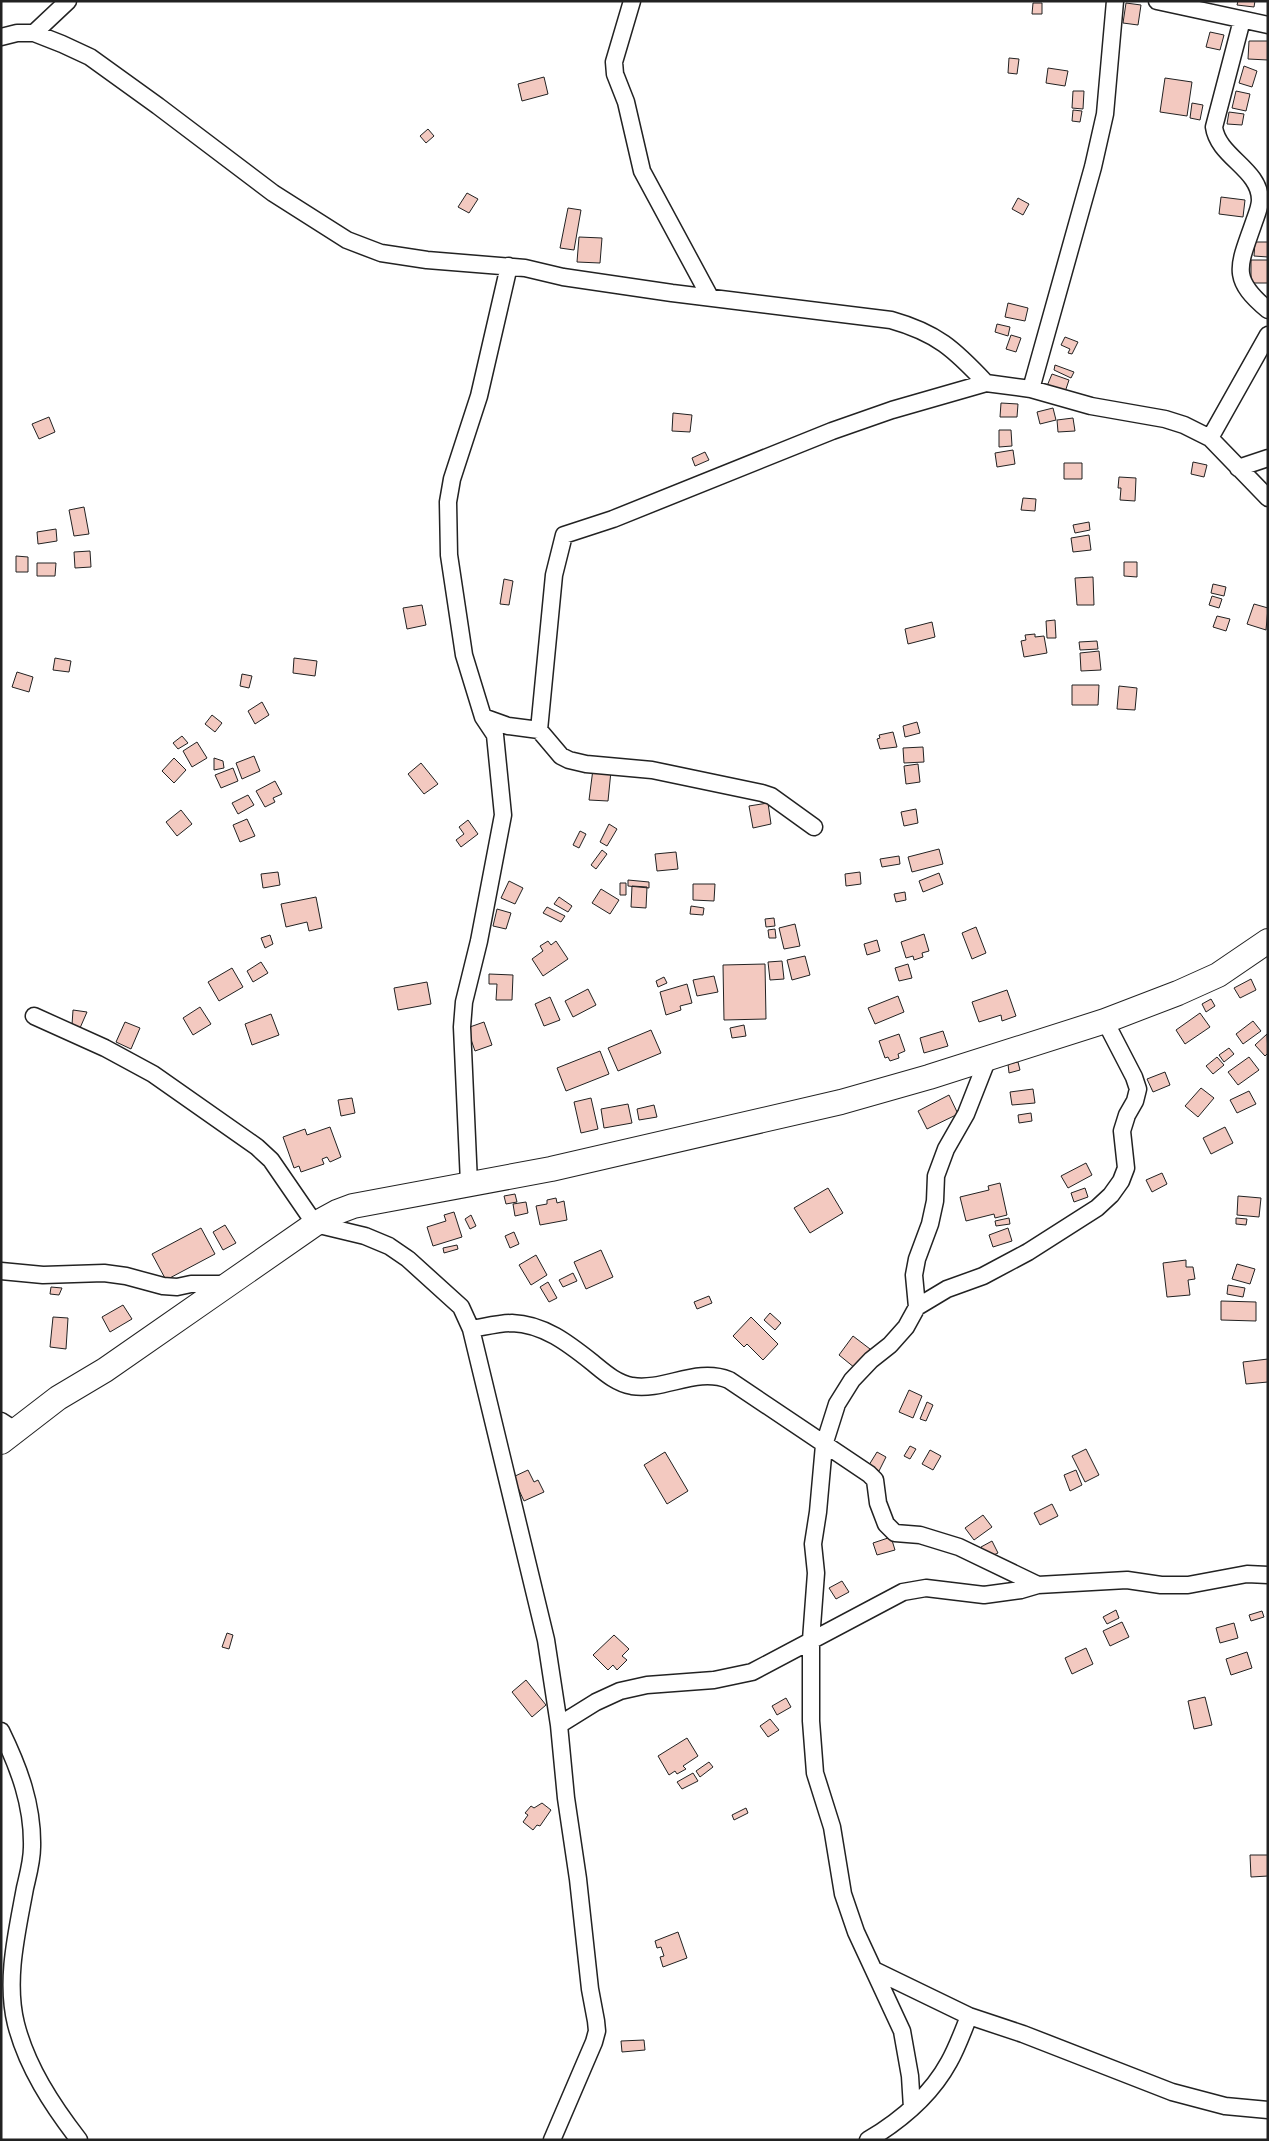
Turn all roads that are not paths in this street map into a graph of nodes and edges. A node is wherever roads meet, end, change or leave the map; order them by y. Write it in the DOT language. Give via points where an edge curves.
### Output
graph roads {
  1 [pos="68,1"];
  2 [pos="632,1"];
  3 [pos="1115,1"];
  4 [pos="1157,1"];
  5 [pos="1242,20"];
  6 [pos="1268,25"];
  7 [pos="34,33"];
  8 [pos="1,37"];
  9 [pos="509,266"];
  10 [pos="710,297"];
  11 [pos="1268,310"];
  12 [pos="1268,334"];
  13 [pos="986,383"];
  14 [pos="1031,389"];
  15 [pos="1210,438"];
  16 [pos="1268,458"];
  17 [pos="1238,468"];
  18 [pos="1268,498"];
  19 [pos="483,718"];
  20 [pos="539,730"];
  21 [pos="814,828"];
  22 [pos="1268,941"];
  23 [pos="34,1016"];
  24 [pos="1105,1020"];
  25 [pos="988,1058"];
  26 [pos="469,1183"];
  27 [pos="316,1224"];
  28 [pos="1,1271"];
  29 [pos="228,1284"];
  30 [pos="917,1307"];
  31 [pos="470,1329"];
  32 [pos="6,1431"];
  33 [pos="824,1445"];
  34 [pos="1268,1575"];
  35 [pos="1038,1586"];
  36 [pos="811,1640"];
  37 [pos="559,1725"];
  38 [pos="1,1731"];
  39 [pos="874,1970"];
  40 [pos="969,2016"];
  41 [pos="912,2108"];
  42 [pos="1268,2110"];
  43 [pos="79,2140"];
  44 [pos="552,2140"];
  45 [pos="868,2140"];
  1 -- 7 [label="street"];
  2 -- 10 [label="street" via="614,62 615,74 626,102 642,171"];
  3 -- 14 [label="street" via="1105,114"];
  4 -- 5 [label="street"];
  5 -- 6 [label="street"];
  5 -- 11 [label="street" via="1214,127 1221,146 1259,190 1260,202 1240,272 1243,285"];
  7 -- 8 [label="street"];
  7 -- 9 [label="street" via="90,57 273,193 347,240 381,253"];
  9 -- 10 [label="street" via="563,277"];
  9 -- 19 [label="street" via="479,396 452,478 448,502 449,556 464,655"];
  10 -- 13 [label="street" via="891,320 916,327 958,353"];
  12 -- 15 [label="street"];
  13 -- 14 [label="street"];
  13 -- 20 [label="street" via="832,431 613,519 564,535 554,575"];
  14 -- 15 [label="street" via="1091,406 1164,419"];
  15 -- 17 [label="street"];
  16 -- 17 [label="street"];
  17 -- 18 [label="street"];
  19 -- 20 [label="street" via="508,726"];
  19 -- 26 [label="street" via="492,728 497,743 504,815 464,1002 462,1027"];
  20 -- 21 [label="street" via="561,756 569,760 652,770 762,793 771,796"];
  22 -- 24 [label="street" via="1218,975"];
  23 -- 27 [label="street" via="153,1074 257,1147 271,1160"];
  24 -- 25 [label="street"];
  24 -- 30 [label="street" via="1138,1089 1122,1131 1126,1168 1121,1181 1096,1208 1028,1252"];
  25 -- 26 [label="street" via="841,1102 551,1169"];
  25 -- 30 [label="street" via="936,1176 930,1224 914,1275"];
  26 -- 27 [label="street" via="353,1206"];
  27 -- 29 [label="street"];
  27 -- 31 [label="street" via="365,1236 389,1246 408,1259 461,1308"];
  28 -- 29 [label="street" via="43,1275 104,1273 163,1286"];
  29 -- 32 [label="street" via="112,1364"];
  30 -- 33 [label="street" via="906,1327 890,1345 852,1380 837,1404"];
  31 -- 33 [label="street" via="510,1323 532,1325 573,1347 616,1381 632,1386 717,1375"];
  31 -- 37 [label="street" via="546,1640"];
  33 -- 35 [label="street" via="876,1480 881,1512 895,1533 920,1535 959,1547"];
  33 -- 36 [label="street" via="813,1544 816,1573"];
  34 -- 35 [label="street" via="1247,1574 1188,1585 1127,1580"];
  35 -- 36 [label="street" via="984,1595 926,1588 903,1592"];
  36 -- 37 [label="street" via="752,1672 735,1677 647,1685 620,1691"];
  36 -- 39 [label="street" via="815,1774 832,1827 844,1894 856,1932"];
  37 -- 44 [label="street" via="597,2031"];
  38 -- 43 [label="street" via="23,1780 32,1848 16,1932 12,1973 16,2023 39,2082 52,2106"];
  39 -- 40 [label="street"];
  39 -- 41 [label="street" via="902,2031"];
  40 -- 41 [label="street" via="949,2062"];
  40 -- 42 [label="street" via="1191,2098 1225,2106"];
  41 -- 45 [label="street"];
}
